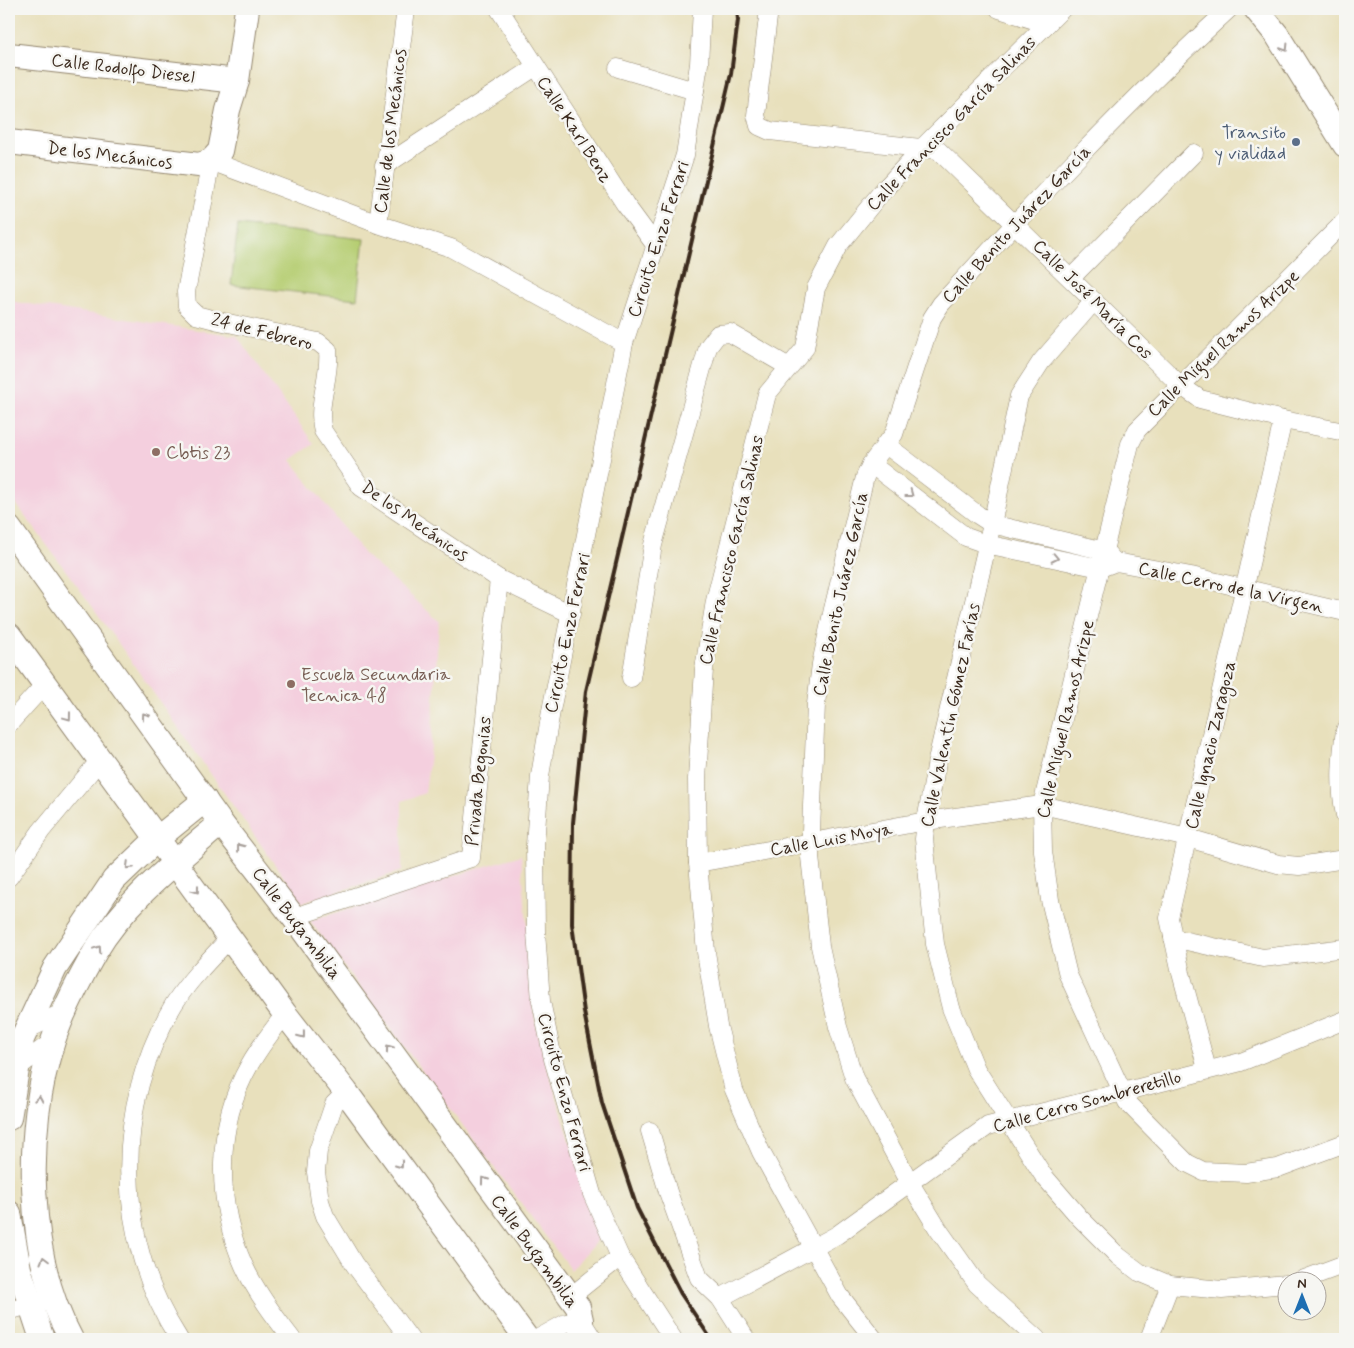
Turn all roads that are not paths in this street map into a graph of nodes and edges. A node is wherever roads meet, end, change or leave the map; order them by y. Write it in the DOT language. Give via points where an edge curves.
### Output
graph roads {
  1 [pos="232,9"];
  2 [pos="247,9"];
  3 [pos="406,9"];
  4 [pos="498,9"];
  5 [pos="702,9"];
  6 [pos="769,9"];
  7 [pos="999,9"];
  8 [pos="1062,9"];
  9 [pos="1229,9"];
  10 [pos="1256,9"];
  11 [pos="1046,24"];
  12 [pos="9,55"];
  13 [pos="535,67"];
  14 [pos="618,68"];
  15 [pos="230,81"];
  16 [pos="695,91"];
  17 [pos="9,142"];
  18 [pos="1345,145"];
  19 [pos="922,148"];
  20 [pos="1194,153"];
  21 [pos="212,161"];
  22 [pos="384,166"];
  23 [pos="1345,221"];
  24 [pos="1015,223"];
  25 [pos="378,224"];
  26 [pos="656,246"];
  27 [pos="1071,278"];
  28 [pos="1094,301"];
  29 [pos="624,343"];
  30 [pos="328,350"];
  31 [pos="789,368"];
  32 [pos="1180,385"];
  33 [pos="1283,420"];
  34 [pos="1345,432"];
  35 [pos="885,444"];
  36 [pos="871,464"];
  37 [pos="992,524"];
  38 [pos="9,528"];
  39 [pos="986,544"];
  40 [pos="1107,560"];
  41 [pos="499,579"];
  42 [pos="1246,588"];
  43 [pos="1345,612"];
  44 [pos="571,614"];
  45 [pos="9,635"];
  46 [pos="631,678"];
  47 [pos="44,685"];
  48 [pos="9,724"];
  49 [pos="1345,730"];
  50 [pos="100,760"];
  51 [pos="1343,770"];
  52 [pos="205,800"];
  53 [pos="1042,805"];
  54 [pos="1345,815"];
  55 [pos="926,821"];
  56 [pos="221,823"];
  57 [pos="158,838"];
  58 [pos="1188,838"];
  59 [pos="812,842"];
  60 [pos="1345,859"];
  61 [pos="175,862"];
  62 [pos="698,863"];
  63 [pos="9,877"];
  64 [pos="295,919"];
  65 [pos="230,937"];
  66 [pos="1173,938"];
  67 [pos="1345,948"];
  68 [pos="66,1011"];
  69 [pos="285,1014"];
  70 [pos="1345,1020"];
  71 [pos="17,1037"];
  72 [pos="53,1041"];
  73 [pos="1207,1069"];
  74 [pos="13,1071"];
  75 [pos="1123,1090"];
  76 [pos="346,1092"];
  77 [pos="9,1118"];
  78 [pos="1008,1122"];
  79 [pos="650,1131"];
  80 [pos="1345,1143"];
  81 [pos="910,1183"];
  82 [pos="9,1213"];
  83 [pos="812,1250"];
  84 [pos="620,1257"];
  85 [pos="1345,1264"];
  86 [pos="1326,1271"];
  87 [pos="1276,1285"];
  88 [pos="1170,1286"];
  89 [pos="54,1297"];
  90 [pos="569,1298"];
  91 [pos="720,1298"];
  92 [pos="19,1307"];
  93 [pos="585,1333"];
  94 [pos="42,1339"];
  95 [pos="71,1339"];
  96 [pos="180,1339"];
  97 [pos="292,1339"];
  98 [pos="410,1339"];
  99 [pos="527,1339"];
  100 [pos="537,1339"];
  101 [pos="673,1339"];
  102 [pos="746,1339"];
  103 [pos="874,1339"];
  104 [pos="1037,1339"];
  105 [pos="1149,1339"];
  1 -- 15 [label="street"];
  2 -- 15 [label="street"];
  3 -- 22 [label="street, Calle de los Mecánicos"];
  4 -- 13 [label="street, Calle Karl Benz"];
  5 -- 16 [label="street, Circuito Enzo Ferrari"];
  6 -- 19 [label="street, Calle José María Cos" via="756,115 759,126 770,131"];
  7 -- 11 [label="street"];
  8 -- 11 [label="street, Calle Francisco García Salinas"];
  9 -- 24 [label="street, Calle Benito Juárez García" via="1169,64"];
  10 -- 18 [label="street, one-way" via="1277,35"];
  11 -- 19 [label="street, Calle Francisco García Salinas"];
  12 -- 15 [label="street, Calle Rodolfo Diesel"];
  13 -- 22 [label="street"];
  13 -- 26 [label="street, Calle Karl Benz"];
  14 -- 16 [label="street"];
  15 -- 21 [label="street" via="220,151"];
  16 -- 26 [label="street, Circuito Enzo Ferrari" via="685,155"];
  17 -- 21 [label="street, De los Mecánicos" via="199,165"];
  19 -- 24 [label="street, Calle José María Cos" via="938,150"];
  19 -- 31 [label="street, Calle Francisco García Salinas" via="838,246 816,288 805,348"];
  20 -- 27 [label="street"];
  21 -- 25 [label="street, Calle de los Mecánicos"];
  21 -- 30 [label="street, 24 de Febrero" via="186,292 187,306 196,314 318,342"];
  22 -- 25 [label="street, Calle de los Mecánicos"];
  23 -- 32 [label="street, Calle Miguel Ramos Arizpe"];
  24 -- 27 [label="street, Calle José María Cos"];
  24 -- 35 [label="street, Calle Benito Juárez García" via="932,318 894,434"];
  25 -- 29 [label="street" via="451,248"];
  26 -- 29 [label="street, Circuito Enzo Ferrari"];
  27 -- 28 [label="street, Calle José María Cos"];
  28 -- 32 [label="street, Calle José María Cos"];
  28 -- 37 [label="street, Calle Valentín Gómez Farías" via="1041,362 1018,396"];
  29 -- 44 [label="street, Circuito Enzo Ferrari"];
  30 -- 41 [label="street, De los Mecánicos" via="320,421 332,448 361,487"];
  31 -- 46 [label="street" via="730,333 718,334 708,347 653,545"];
  31 -- 62 [label="street, Calle Francisco García Salinas" via="767,394 716,602 701,694"];
  32 -- 33 [label="street, Calle José María Cos" via="1200,399"];
  32 -- 40 [label="street, Calle Miguel Ramos Arizpe" via="1143,421 1130,444"];
  33 -- 34 [label="street, Calle José María Cos"];
  33 -- 42 [label="street, Calle Ignacio Zaragoza"];
  35 -- 36 [label="street, Calle Benito Juárez García"];
  35 -- 37 [label="street"];
  36 -- 39 [label="street, one-way" via="966,537"];
  36 -- 59 [label="street, Calle Benito Juárez García" via="865,477 821,664 816,704"];
  37 -- 39 [label="street, Calle Valentín Gómez Farías"];
  37 -- 40 [label="street"];
  52 -- 38 [label="street, Calle Bugambilia, one-way"];
  39 -- 40 [label="street, one-way"];
  39 -- 55 [label="street, Calle Valentín Gómez Farías"];
  40 -- 42 [label="street, Calle Cerro de la Virgen"];
  40 -- 53 [label="street, Calle Miguel Ramos Arizpe"];
  41 -- 44 [label="street, De los Mecánicos"];
  41 -- 64 [label="street, Privada Begonias" via="471,858"];
  42 -- 43 [label="street, Calle Cerro de la Virgen"];
  42 -- 58 [label="street, Calle Ignacio Zaragoza"];
  44 -- 84 [label="street, Circuito Enzo Ferrari" via="540,776 535,845 541,1001 553,1059 592,1194"];
  45 -- 47 [label="street"];
  47 -- 48 [label="street"];
  47 -- 50 [label="street, one-way"];
  49 -- 51 [label="street"];
  50 -- 57 [label="street"];
  50 -- 63 [label="street" via="41,831"];
  51 -- 54 [label="street"];
  52 -- 56 [label="street, Calle Bugambilia"];
  52 -- 57 [label="street"];
  53 -- 55 [label="street, Calle Luis Moya"];
  53 -- 58 [label="street, Calle Luis Moya"];
  53 -- 75 [label="street, Calle Miguel Ramos Arizpe" via="1043,851 1050,900 1068,975"];
  55 -- 59 [label="street, Calle Luis Moya"];
  55 -- 78 [label="street, Calle Valentín Gómez Farías" via="924,839 930,906 942,976 951,1008 976,1069"];
  56 -- 61 [label="street"];
  64 -- 56 [label="street, Calle Bugambilia, one-way"];
  57 -- 61 [label="street"];
  57 -- 71 [label="street, one-way" via="114,880 55,968"];
  58 -- 60 [label="street, Calle Luis Moya" via="1278,864 1299,866"];
  58 -- 66 [label="street, Calle Ignacio Zaragoza" via="1169,918"];
  59 -- 62 [label="street, Calle Luis Moya"];
  59 -- 81 [label="street, Calle Benito Juárez García" via="810,856 820,946 838,1028 854,1078"];
  61 -- 65 [label="street, one-way"];
  68 -- 61 [label="street, one-way" via="96,951 127,911"];
  62 -- 83 [label="street, Calle Francisco García Salinas" via="706,952 718,1026 734,1090 761,1152"];
  90 -- 64 [label="street, Calle Bugambilia, one-way"];
  65 -- 69 [label="street"];
  65 -- 96 [label="street" via="183,991 167,1017 139,1086 132,1119 129,1176 136,1236 148,1277"];
  66 -- 67 [label="street" via="1263,958"];
  66 -- 73 [label="street, Calle Ignacio Zaragoza"];
  68 -- 71 [label="street"];
  68 -- 72 [label="street"];
  69 -- 76 [label="street, one-way"];
  69 -- 97 [label="street" via="254,1057 236,1094 225,1139 223,1184 231,1231 245,1267"];
  70 -- 73 [label="street, Calle Cerro Sombreretillo" via="1241,1062"];
  71 -- 74 [label="street" via="22,1039"];
  72 -- 74 [label="street"];
  89 -- 72 [label="street, one-way" via="39,1244 34,1173 38,1101"];
  73 -- 75 [label="street, Calle Cerro Sombreretillo"];
  74 -- 77 [label="street"];
  75 -- 78 [label="street, Calle Cerro Sombreretillo"];
  75 -- 80 [label="street, Calle Miguel Ramos Arizpe" via="1127,1102 1164,1142 1187,1163 1202,1171 1246,1173 1278,1168"];
  76 -- 98 [label="street" via="334,1104 318,1151 316,1172 320,1201 325,1216 354,1264"];
  76 -- 99 [label="street, one-way"];
  78 -- 81 [label="street, Calle Cerro Sombreretillo" via="988,1126"];
  78 -- 88 [label="street, Calle Valentín Gómez Farías" via="1043,1175 1080,1218 1139,1272"];
  79 -- 91 [label="street" via="699,1278"];
  81 -- 83 [label="street, Calle Cerro Sombreretillo"];
  81 -- 104 [label="street, Calle Benito Juárez García" via="978,1284"];
  82 -- 92 [label="street" via="18,1269"];
  83 -- 91 [label="street, Calle Cerro Sombreretillo"];
  83 -- 103 [label="street, Calle Francisco García Salinas" via="840,1296"];
  84 -- 90 [label="street"];
  84 -- 101 [label="street, Circuito Enzo Ferrari"];
  85 -- 86 [label="street"];
  87 -- 88 [label="street, Calle Valentín Gómez Farías" via="1222,1290"];
  88 -- 105 [label="street"];
  89 -- 92 [label="street"];
  89 -- 95 [label="street"];
  90 -- 93 [label="street, Calle Bugambilia" via="578,1307"];
  91 -- 102 [label="street"];
  92 -- 94 [label="street"];
  93 -- 100 [label="street" via="566,1323"];
}
